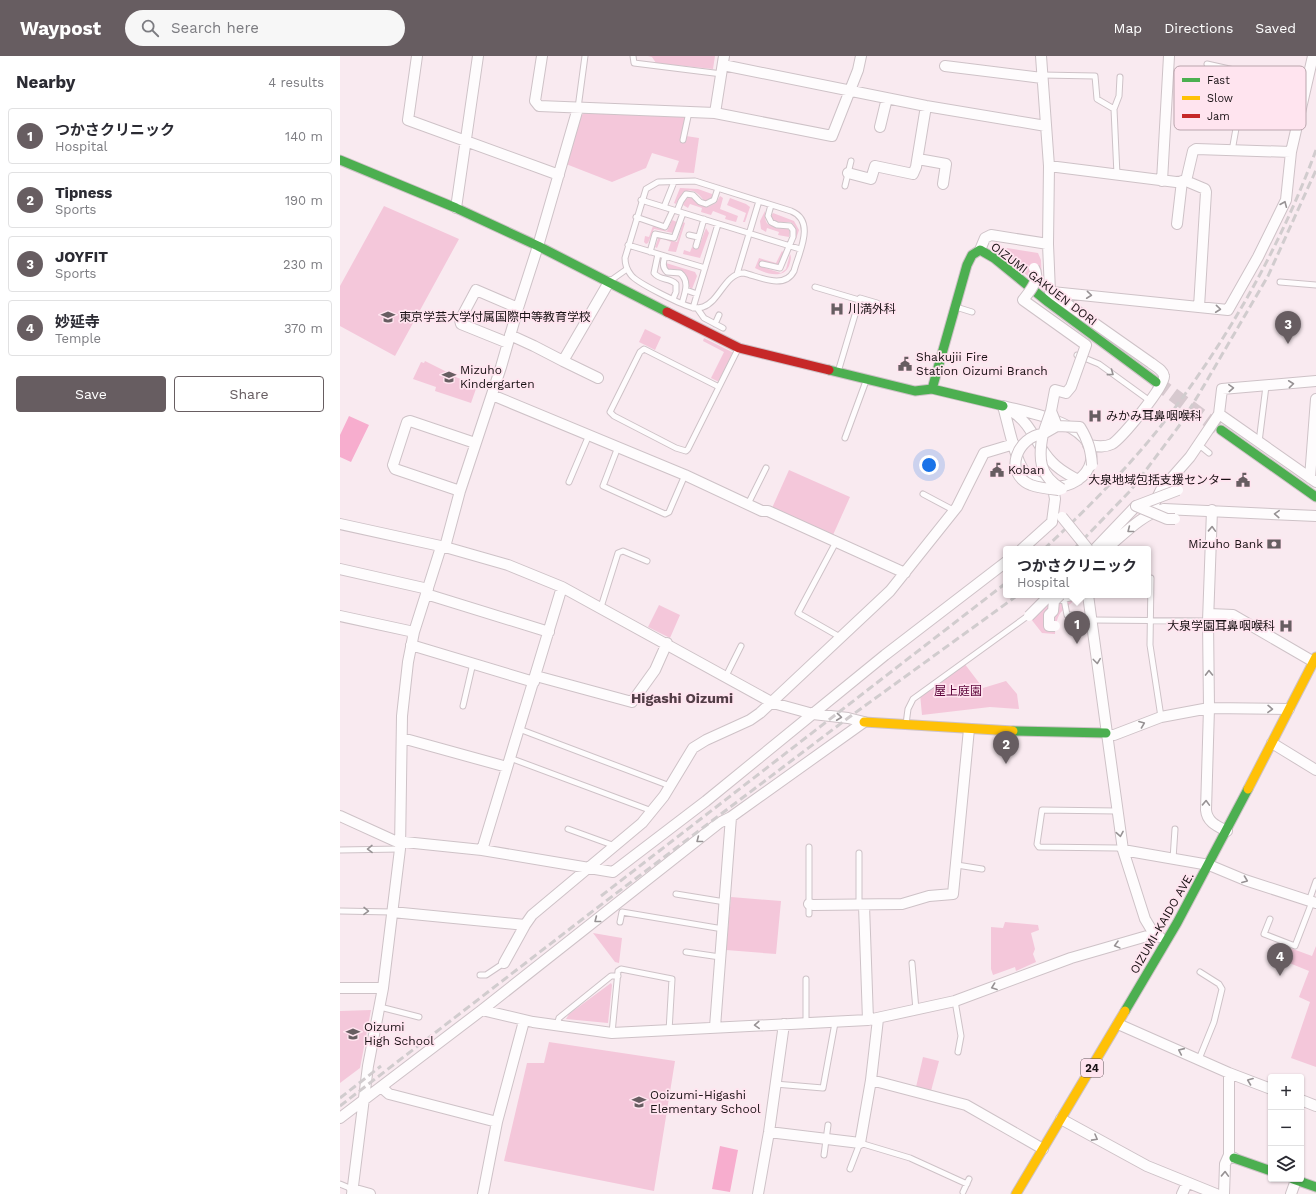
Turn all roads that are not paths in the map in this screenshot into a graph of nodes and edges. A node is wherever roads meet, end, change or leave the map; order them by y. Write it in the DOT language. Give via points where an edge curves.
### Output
graph roads {
  1 [pos="417,56"];
  2 [pos="478,56"];
  3 [pos="542,56"];
  4 [pos="586,56"];
  5 [pos="633,56"];
  6 [pos="861,56"];
  7 [pos="1040,56"];
  8 [pos="1169,56"];
  9 [pos="1313,56"];
  10 [pos="1207,64"];
  11 [pos="723,65"];
  12 [pos="945,66"];
  13 [pos="1217,66"];
  14 [pos="1042,77"];
  15 [pos="1120,77"];
  16 [pos="1306,86"];
  17 [pos="850,91"];
  18 [pos="887,98"];
  19 [pos="926,106"];
  20 [pos="578,108"];
  21 [pos="1114,109"];
  22 [pos="689,112"];
  23 [pos="716,113"];
  24 [pos="1046,126"];
  25 [pos="880,127"];
  26 [pos="1236,130"];
  27 [pos="1296,130"];
  28 [pos="683,140"];
  29 [pos="467,141"];
  30 [pos="1232,151"];
  31 [pos="1291,152"];
  32 [pos="918,159"];
  33 [pos="340,160"];
  34 [pos="851,161"];
  35 [pos="1049,166"];
  36 [pos="848,173"];
  37 [pos="558,175"];
  38 [pos="1117,175"];
  39 [pos="1162,181"];
  40 [pos="1184,181"];
  41 [pos="674,182"];
  42 [pos="943,184"];
  43 [pos="845,186"];
  44 [pos="718,188"];
  45 [pos="641,200"];
  46 [pos="759,201"];
  47 [pos="771,205"];
  48 [pos="664,207"];
  49 [pos="456,208"];
  50 [pos="678,211"];
  51 [pos="636,217"];
  52 [pos="704,220"];
  53 [pos="718,224"];
  54 [pos="1177,224"];
  55 [pos="689,234"];
  56 [pos="749,234"];
  57 [pos="698,237"];
  58 [pos="1048,244"];
  59 [pos="628,245"];
  60 [pos="538,246"];
  61 [pos="696,246"];
  62 [pos="789,246"];
  63 [pos="800,249"];
  64 [pos="980,250"];
  65 [pos="650,252"];
  66 [pos="658,254"];
  67 [pos="665,256"];
  68 [pos="762,264"];
  69 [pos="705,268"];
  70 [pos="1034,268"];
  71 [pos="627,269"];
  72 [pos="737,274"];
  73 [pos="609,282"];
  74 [pos="1280,282"];
  75 [pos="1316,285"];
  76 [pos="815,287"];
  77 [pos="686,290"];
  78 [pos="1050,292"];
  79 [pos="697,294"];
  80 [pos="673,299"];
  81 [pos="859,300"];
  82 [pos="682,303"];
  83 [pos="877,303"];
  84 [pos="955,307"];
  85 [pos="1199,307"];
  86 [pos="518,308"];
  87 [pos="695,308"];
  88 [pos="972,312"];
  89 [pos="719,315"];
  90 [pos="715,324"];
  91 [pos="723,328"];
  92 [pos="509,339"];
  93 [pos="739,348"];
  94 [pos="1077,355"];
  95 [pos="563,361"];
  96 [pos="838,373"];
  97 [pos="598,378"];
  98 [pos="867,379"];
  99 [pos="1316,381"];
  100 [pos="1156,382"];
  101 [pos="1266,386"];
  102 [pos="719,387"];
  103 [pos="932,389"];
  104 [pos="492,395"];
  105 [pos="1316,399"];
  106 [pos="1150,401"];
  107 [pos="1002,406"];
  108 [pos="1051,411"];
  109 [pos="1219,414"];
  110 [pos="1057,426"];
  111 [pos="1221,430"];
  112 [pos="1043,434"];
  113 [pos="589,435"];
  114 [pos="845,438"];
  115 [pos="1260,442"];
  116 [pos="475,444"];
  117 [pos="1198,444"];
  118 [pos="1088,445"];
  119 [pos="618,447"];
  120 [pos="1014,449"];
  121 [pos="1209,453"];
  122 [pos="1314,455"];
  123 [pos="1092,465"];
  124 [pos="766,468"];
  125 [pos="685,475"];
  126 [pos="1078,480"];
  127 [pos="1313,480"];
  128 [pos="569,482"];
  129 [pos="1058,489"];
  130 [pos="1178,490"];
  131 [pos="460,491"];
  132 [pos="923,494"];
  133 [pos="1316,498"];
  134 [pos="1136,502"];
  135 [pos="748,504"];
  136 [pos="1212,510"];
  137 [pos="955,511"];
  138 [pos="1155,512"];
  139 [pos="1316,516"];
  140 [pos="1062,517"];
  141 [pos="1175,519"];
  142 [pos="340,524"];
  143 [pos="836,542"];
  144 [pos="1025,546"];
  145 [pos="1086,546"];
  146 [pos="1099,546"];
  147 [pos="1110,546"];
  148 [pos="443,547"];
  149 [pos="647,561"];
  150 [pos="1003,564"];
  151 [pos="340,569"];
  152 [pos="906,573"];
  153 [pos="562,586"];
  154 [pos="427,592"];
  155 [pos="1052,598"];
  156 [pos="1088,598"];
  157 [pos="1151,598"];
  158 [pos="601,607"];
  159 [pos="1080,615"];
  160 [pos="340,616"];
  161 [pos="1208,617"];
  162 [pos="1031,619"];
  163 [pos="1092,620"];
  164 [pos="1150,620"];
  165 [pos="1055,626"];
  166 [pos="414,632"];
  167 [pos="549,632"];
  168 [pos="840,637"];
  169 [pos="667,643"];
  170 [pos="411,645"];
  171 [pos="741,646"];
  172 [pos="1315,659"];
  173 [pos="473,664"];
  174 [pos="726,676"];
  175 [pos="535,679"];
  176 [pos="772,703"];
  177 [pos="462,706"];
  178 [pos="1209,708"];
  179 [pos="1289,709"];
  180 [pos="813,714"];
  181 [pos="1162,717"];
  182 [pos="864,722"];
  183 [pos="906,725"];
  184 [pos="969,728"];
  185 [pos="519,729"];
  186 [pos="1106,733"];
  187 [pos="402,738"];
  188 [pos="1272,743"];
  189 [pos="509,762"];
  190 [pos="1316,770"];
  191 [pos="670,786"];
  192 [pos="652,811"];
  193 [pos="1116,811"];
  194 [pos="340,816"];
  195 [pos="731,817"];
  196 [pos="568,829"];
  197 [pos="1175,829"];
  198 [pos="1227,831"];
  199 [pos="400,845"];
  200 [pos="614,846"];
  201 [pos="809,846"];
  202 [pos="340,850"];
  203 [pos="482,850"];
  204 [pos="1123,850"];
  205 [pos="859,853"];
  206 [pos="1173,859"];
  207 [pos="957,865"];
  208 [pos="1209,865"];
  209 [pos="587,868"];
  210 [pos="982,869"];
  211 [pos="1316,881"];
  212 [pos="676,894"];
  213 [pos="724,902"];
  214 [pos="1312,902"];
  215 [pos="809,904"];
  216 [pos="861,905"];
  217 [pos="340,911"];
  218 [pos="392,912"];
  219 [pos="809,914"];
  220 [pos="1270,919"];
  221 [pos="620,922"];
  222 [pos="525,925"];
  223 [pos="722,929"];
  224 [pos="1154,934"];
  225 [pos="1167,941"];
  226 [pos="686,952"];
  227 [pos="720,957"];
  228 [pos="504,963"];
  229 [pos="912,963"];
  230 [pos="1200,972"];
  231 [pos="480,975"];
  232 [pos="618,976"];
  233 [pos="806,979"];
  234 [pos="340,988"];
  235 [pos="383,988"];
  236 [pos="955,1001"];
  237 [pos="380,1007"];
  238 [pos="482,1010"];
  239 [pos="916,1011"];
  240 [pos="419,1017"];
  241 [pos="873,1020"];
  242 [pos="524,1021"];
  243 [pos="835,1022"];
  244 [pos="784,1024"];
  245 [pos="806,1024"];
  246 [pos="1118,1024"];
  247 [pos="557,1026"];
  248 [pos="715,1027"];
  249 [pos="669,1031"];
  250 [pos="612,1033"];
  251 [pos="958,1052"];
  252 [pos="1199,1059"];
  253 [pos="1229,1073"];
  254 [pos="872,1080"];
  255 [pos="775,1084"];
  256 [pos="381,1087"];
  257 [pos="1268,1088"];
  258 [pos="365,1098"];
  259 [pos="1304,1101"];
  260 [pos="1316,1106"];
  261 [pos="340,1118"];
  262 [pos="1061,1119"];
  263 [pos="497,1122"];
  264 [pos="828,1125"];
  265 [pos="769,1132"];
  266 [pos="826,1140"];
  267 [pos="860,1143"];
  268 [pos="1043,1149"];
  269 [pos="824,1154"];
  270 [pos="1232,1156"];
  271 [pos="850,1169"];
  272 [pos="1268,1170"];
  273 [pos="1294,1182"];
  274 [pos="1300,1182"];
  275 [pos="1187,1183"];
  276 [pos="340,1184"];
  277 [pos="1316,1187"];
  278 [pos="352,1191"];
  279 [pos="963,1192"];
  280 [pos="370,1194"];
  281 [pos="484,1194"];
  282 [pos="758,1194"];
  283 [pos="1016,1194"];
  284 [pos="1182,1194"];
  285 [pos="1216,1194"];
  286 [pos="1224,1194"];
  287 [pos="1291,1194"];
  1 -- 29 [label="street" via="408,120"];
  2 -- 29 [label="street"];
  3 -- 20 [label="street" via="536,104"];
  4 -- 20 [label="lane"];
  5 -- 11 [label="lane" via="634,63"];
  6 -- 17 [label="street"];
  7 -- 14 [label="street"];
  8 -- 39 [label="street"];
  9 -- 16 [label="street"];
  10 -- 13 [label="lane"];
  11 -- 17 [label="street"];
  11 -- 23 [label="street"];
  12 -- 14 [label="street"];
  14 -- 21 [label="lane" via="1093,75 1096,78 1097,99"];
  14 -- 24 [label="street"];
  15 -- 21 [label="lane"];
  17 -- 18 [label="street"];
  17 -- 23 [label="street" via="832,136"];
  18 -- 19 [label="street"];
  18 -- 25 [label="street"];
  19 -- 24 [label="street"];
  19 -- 32 [label="street"];
  20 -- 22 [label="street"];
  20 -- 37 [label="street"];
  21 -- 38 [label="lane"];
  22 -- 23 [label="street"];
  22 -- 28 [label="lane"];
  24 -- 35 [label="street"];
  26 -- 30 [label="lane"];
  27 -- 31 [label="street"];
  29 -- 37 [label="street"];
  29 -- 49 [label="street"];
  30 -- 31 [label="street"];
  30 -- 40 [label="street" via="1194,150"];
  85 -- 31 [label="street, one-way" via="1228,310 1286,200"];
  32 -- 36 [label="street" via="914,174 875,166 871,179"];
  32 -- 42 [label="street" via="946,164"];
  33 -- 49 [label="street"];
  34 -- 36 [label="lane"];
  35 -- 38 [label="street"];
  35 -- 58 [label="street"];
  36 -- 43 [label="lane"];
  37 -- 60 [label="street"];
  38 -- 39 [label="street"];
  39 -- 40 [label="street"];
  40 -- 54 [label="street"];
  40 -- 85 [label="street" via="1205,189 1206,192"];
  41 -- 44 [label="lane" via="697,182"];
  41 -- 45 [label="lane" via="653,183 646,189"];
  41 -- 48 [label="lane"];
  44 -- 46 [label="lane"];
  44 -- 50 [label="lane" via="714,200 706,204 693,195 686,194 680,201"];
  45 -- 48 [label="lane"];
  45 -- 51 [label="lane"];
  46 -- 47 [label="lane"];
  46 -- 56 [label="lane"];
  47 -- 62 [label="lane" via="768,216 771,222 787,225 793,230"];
  47 -- 63 [label="lane" via="794,212 802,219 805,232"];
  48 -- 50 [label="lane"];
  49 -- 60 [label="street"];
  50 -- 51 [label="lane" via="665,227"];
  50 -- 52 [label="lane"];
  50 -- 65 [label="lane" via="674,238 655,234"];
  51 -- 59 [label="lane"];
  52 -- 53 [label="lane"];
  52 -- 57 [label="lane"];
  53 -- 56 [label="lane"];
  53 -- 69 [label="lane"];
  55 -- 57 [label="lane"];
  56 -- 62 [label="lane"];
  56 -- 72 [label="lane"];
  57 -- 61 [label="lane"];
  58 -- 64 [label="street" via="991,235 985,238"];
  58 -- 78 [label="street"];
  59 -- 65 [label="lane"];
  59 -- 71 [label="lane" via="625,258"];
  60 -- 73 [label="street"];
  60 -- 86 [label="street"];
  62 -- 63 [label="lane"];
  62 -- 68 [label="lane" via="780,268"];
  63 -- 72 [label="lane" via="794,271 786,280 776,282 744,273"];
  64 -- 84 [label="street, OIZUMI GAKUEN DORI" via="970,258"];
  64 -- 100 [label="street, OIZUMI GAKUEN DORI"];
  65 -- 66 [label="lane"];
  66 -- 67 [label="lane"];
  66 -- 80 [label="lane" via="654,273 658,278 671,280 676,284"];
  67 -- 69 [label="lane"];
  67 -- 77 [label="lane" via="665,270 684,276"];
  69 -- 79 [label="lane"];
  70 -- 108 [label="street, bridge" via="1036,282 1023,300 1086,345 1071,387 1064,396 1056,390"];
  71 -- 73 [label="lane"];
  71 -- 80 [label="lane" via="633,278"];
  72 -- 87 [label="lane" via="708,304"];
  73 -- 93 [label="street"];
  73 -- 95 [label="street"];
  74 -- 75 [label="lane"];
  76 -- 81 [label="lane"];
  77 -- 79 [label="lane"];
  77 -- 82 [label="lane"];
  78 -- 85 [label="street, one-way"];
  78 -- 106 [label="street" via="1162,372 1164,381"];
  79 -- 87 [label="lane"];
  80 -- 82 [label="lane"];
  81 -- 83 [label="lane" via="860,298"];
  81 -- 96 [label="lane"];
  82 -- 87 [label="lane"];
  84 -- 88 [label="lane"];
  84 -- 103 [label="street, OIZUMI GAKUEN DORI"];
  86 -- 92 [label="street"];
  86 -- 92 [label="street" via="476,290 460,320 461,324"];
  87 -- 90 [label="lane" via="704,318"];
  89 -- 90 [label="lane"];
  90 -- 91 [label="lane"];
  92 -- 95 [label="street" via="534,346"];
  92 -- 104 [label="street"];
  93 -- 96 [label="street"];
  93 -- 102 [label="lane"];
  94 -- 106 [label="lane, one-way" via="1099,364"];
  95 -- 97 [label="street"];
  96 -- 98 [label="street"];
  98 -- 103 [label="street" via="915,391"];
  98 -- 114 [label="lane"];
  101 -- 99 [label="street, one-way"];
  109 -- 101 [label="street, one-way" via="1222,389"];
  101 -- 115 [label="lane"];
  102 -- 102 [label="lane" via="644,349 640,352 610,412 686,451"];
  103 -- 107 [label="street"];
  104 -- 113 [label="street"];
  104 -- 116 [label="street"];
  105 -- 122 [label="street"];
  106 -- 118 [label="street" via="1113,444 1100,447"];
  107 -- 118 [label="street" via="1063,425 1084,438"];
  107 -- 120 [label="street"];
  107 -- 126 [label="street" via="1025,422 1052,462"];
  108 -- 110 [label="street, bridge"];
  108 -- 112 [label="street, bridge"];
  109 -- 115 [label="street"];
  109 -- 117 [label="street"];
  110 -- 112 [label="street, bridge"];
  110 -- 123 [label="street, bridge" via="1080,427 1091,450"];
  111 -- 133 [label="street"];
  112 -- 120 [label="street, bridge"];
  112 -- 129 [label="street, bridge" via="1040,452 1043,468 1048,479"];
  113 -- 119 [label="street"];
  113 -- 128 [label="lane"];
  115 -- 127 [label="street"];
  116 -- 131 [label="street"];
  116 -- 131 [label="street" via="410,422 405,425 393,465 395,469"];
  117 -- 121 [label="lane"];
  117 -- 138 [label="street" via="1161,490 1153,506"];
  118 -- 126 [label="street" via="1090,461"];
  119 -- 125 [label="street"];
  119 -- 125 [label="lane" via="604,486 665,514 669,512"];
  120 -- 129 [label="street, bridge" via="1015,468 1022,479 1030,484"];
  120 -- 137 [label="street" via="984,453"];
  122 -- 127 [label="street"];
  124 -- 135 [label="lane"];
  125 -- 135 [label="street"];
  126 -- 129 [label="street"];
  129 -- 144 [label="street" via="1052,522"];
  130 -- 134 [label="street, bridge"];
  131 -- 148 [label="street"];
  132 -- 137 [label="lane"];
  134 -- 141 [label="street, bridge" via="1167,519"];
  134 -- 146 [label="street"];
  135 -- 143 [label="street"];
  136 -- 138 [label="street" via="1177,509"];
  139 -- 136 [label="street, one-way"];
  161 -- 136 [label="street, one-way"];
  137 -- 152 [label="street"];
  138 -- 147 [label="street, one-way"];
  140 -- 145 [label="street, bridge"];
  142 -- 148 [label="street"];
  143 -- 152 [label="street"];
  143 -- 168 [label="lane" via="798,613"];
  148 -- 153 [label="street" via="508,565"];
  148 -- 154 [label="street"];
  149 -- 158 [label="lane" via="623,551 618,553"];
  150 -- 180 [label="street"];
  151 -- 154 [label="street"];
  152 -- 168 [label="street" via="874,607"];
  153 -- 158 [label="street"];
  153 -- 167 [label="street"];
  154 -- 166 [label="street"];
  154 -- 167 [label="street"];
  155 -- 159 [label="lane" via="1067,615"];
  155 -- 162 [label="street, bridge"];
  155 -- 165 [label="street, bridge" via="1053,611 1049,615 1049,626"];
  155 -- 183 [label="lane" via="917,696 910,704"];
  156 -- 163 [label="street"];
  157 -- 164 [label="lane"];
  158 -- 169 [label="street"];
  160 -- 166 [label="street"];
  161 -- 164 [label="lane"];
  161 -- 172 [label="street" via="1233,615"];
  178 -- 161 [label="street, one-way"];
  163 -- 164 [label="lane"];
  163 -- 186 [label="street, one-way"];
  164 -- 181 [label="lane" via="1150,645"];
  166 -- 170 [label="street"];
  167 -- 175 [label="street"];
  168 -- 176 [label="street"];
  169 -- 174 [label="street"];
  169 -- 175 [label="street" via="655,670 632,702"];
  170 -- 173 [label="street"];
  170 -- 187 [label="street" via="402,716"];
  171 -- 174 [label="lane"];
  172 -- 179 [label="street, OIZUMI-KAIDO AVE. / 24" via="1307,682"];
  173 -- 175 [label="street"];
  173 -- 177 [label="lane"];
  174 -- 176 [label="street"];
  175 -- 185 [label="street"];
  176 -- 180 [label="street"];
  176 -- 191 [label="street" via="750,720 693,748"];
  178 -- 179 [label="street, one-way"];
  178 -- 181 [label="street"];
  198 -- 178 [label="street, one-way" via="1211,822 1206,814"];
  179 -- 188 [label="street, OIZUMI-KAIDO AVE. / 24"];
  180 -- 182 [label="street, one-way"];
  180 -- 209 [label="street" via="616,871"];
  186 -- 181 [label="street, one-way" via="1114,735"];
  182 -- 183 [label="street"];
  182 -- 195 [label="street"];
  183 -- 184 [label="street"];
  184 -- 186 [label="street"];
  184 -- 207 [label="street"];
  185 -- 189 [label="street"];
  185 -- 191 [label="lane"];
  186 -- 193 [label="street"];
  187 -- 189 [label="street"];
  187 -- 199 [label="street"];
  188 -- 190 [label="street"];
  188 -- 198 [label="street, OIZUMI-KAIDO AVE. / 24"];
  189 -- 192 [label="lane"];
  189 -- 203 [label="street"];
  191 -- 192 [label="street"];
  192 -- 200 [label="street"];
  193 -- 204 [label="street, one-way"];
  193 -- 204 [label="lane" via="1042,810 1037,844 1039,847"];
  194 -- 199 [label="street"];
  195 -- 213 [label="street"];
  195 -- 238 [label="street, one-way"];
  196 -- 200 [label="lane"];
  197 -- 206 [label="lane"];
  198 -- 208 [label="street, OIZUMI-KAIDO AVE. / 24"];
  199 -- 202 [label="lane, one-way"];
  199 -- 203 [label="street"];
  199 -- 218 [label="street"];
  200 -- 209 [label="street"];
  201 -- 215 [label="lane"];
  203 -- 209 [label="street"];
  204 -- 206 [label="street"];
  204 -- 224 [label="street" via="1146,919"];
  205 -- 216 [label="lane"];
  206 -- 208 [label="street"];
  207 -- 210 [label="lane"];
  207 -- 216 [label="street" via="953,894 928,896 902,904"];
  208 -- 214 [label="street, one-way"];
  208 -- 225 [label="street, OIZUMI-KAIDO AVE. / 24"];
  209 -- 222 [label="street" via="532,915"];
  211 -- 214 [label="lane"];
  212 -- 213 [label="lane"];
  213 -- 223 [label="street"];
  214 -- 220 [label="lane" via="1295,946 1264,934"];
  215 -- 216 [label="street"];
  215 -- 219 [label="lane"];
  216 -- 241 [label="street"];
  217 -- 218 [label="lane, one-way"];
  218 -- 222 [label="street"];
  218 -- 235 [label="street"];
  221 -- 223 [label="lane" via="622,912"];
  222 -- 228 [label="street"];
  223 -- 227 [label="street"];
  224 -- 225 [label="street"];
  224 -- 236 [label="street, one-way" via="1071,958"];
  225 -- 246 [label="street, OIZUMI-KAIDO AVE. / 24"];
  226 -- 227 [label="lane"];
  227 -- 248 [label="street"];
  228 -- 231 [label="lane" via="486,975"];
  229 -- 239 [label="lane"];
  230 -- 252 [label="lane" via="1219,984 1222,989 1214,1022"];
  232 -- 247 [label="lane" via="611,976 559,1018"];
  232 -- 249 [label="lane" via="618,971 623,969 672,979"];
  232 -- 250 [label="lane"];
  233 -- 245 [label="lane"];
  234 -- 235 [label="street"];
  235 -- 237 [label="street"];
  236 -- 239 [label="street"];
  236 -- 251 [label="lane" via="961,1036"];
  237 -- 240 [label="lane"];
  237 -- 258 [label="street" via="368,1066"];
  238 -- 242 [label="street"];
  238 -- 256 [label="street"];
  239 -- 241 [label="street"];
  241 -- 243 [label="street"];
  241 -- 254 [label="street"];
  242 -- 247 [label="street"];
  242 -- 263 [label="street"];
  243 -- 245 [label="street"];
  243 -- 255 [label="lane" via="823,1088"];
  244 -- 245 [label="street"];
  244 -- 248 [label="street, one-way"];
  244 -- 255 [label="street"];
  252 -- 246 [label="street, one-way"];
  246 -- 262 [label="street, OIZUMI-KAIDO AVE. / 24"];
  247 -- 250 [label="street"];
  248 -- 249 [label="street"];
  249 -- 250 [label="street"];
  252 -- 253 [label="street"];
  257 -- 253 [label="street, one-way"];
  253 -- 270 [label="street"];
  254 -- 267 [label="street"];
  254 -- 268 [label="street" via="966,1105"];
  255 -- 265 [label="street"];
  256 -- 258 [label="street"];
  256 -- 263 [label="street" via="389,1094"];
  258 -- 261 [label="street"];
  258 -- 278 [label="street"];
  259 -- 260 [label="street"];
  262 -- 268 [label="street, OIZUMI-KAIDO AVE. / 24"];
  262 -- 275 [label="street, one-way" via="1147,1166"];
  263 -- 281 [label="street"];
  264 -- 266 [label="lane"];
  265 -- 266 [label="street"];
  265 -- 282 [label="street"];
  266 -- 267 [label="street"];
  266 -- 269 [label="lane"];
  267 -- 271 [label="lane"];
  267 -- 279 [label="lane" via="910,1158 968,1182"];
  268 -- 283 [label="street, OIZUMI-KAIDO AVE. / 24"];
  270 -- 272 [label="street"];
  286 -- 270 [label="street, one-way" via="1225,1164"];
  273 -- 287 [label="street"];
  274 -- 277 [label="street"];
  275 -- 284 [label="street"];
  275 -- 285 [label="street"];
  276 -- 278 [label="lane"];
  278 -- 280 [label="street"];
}
